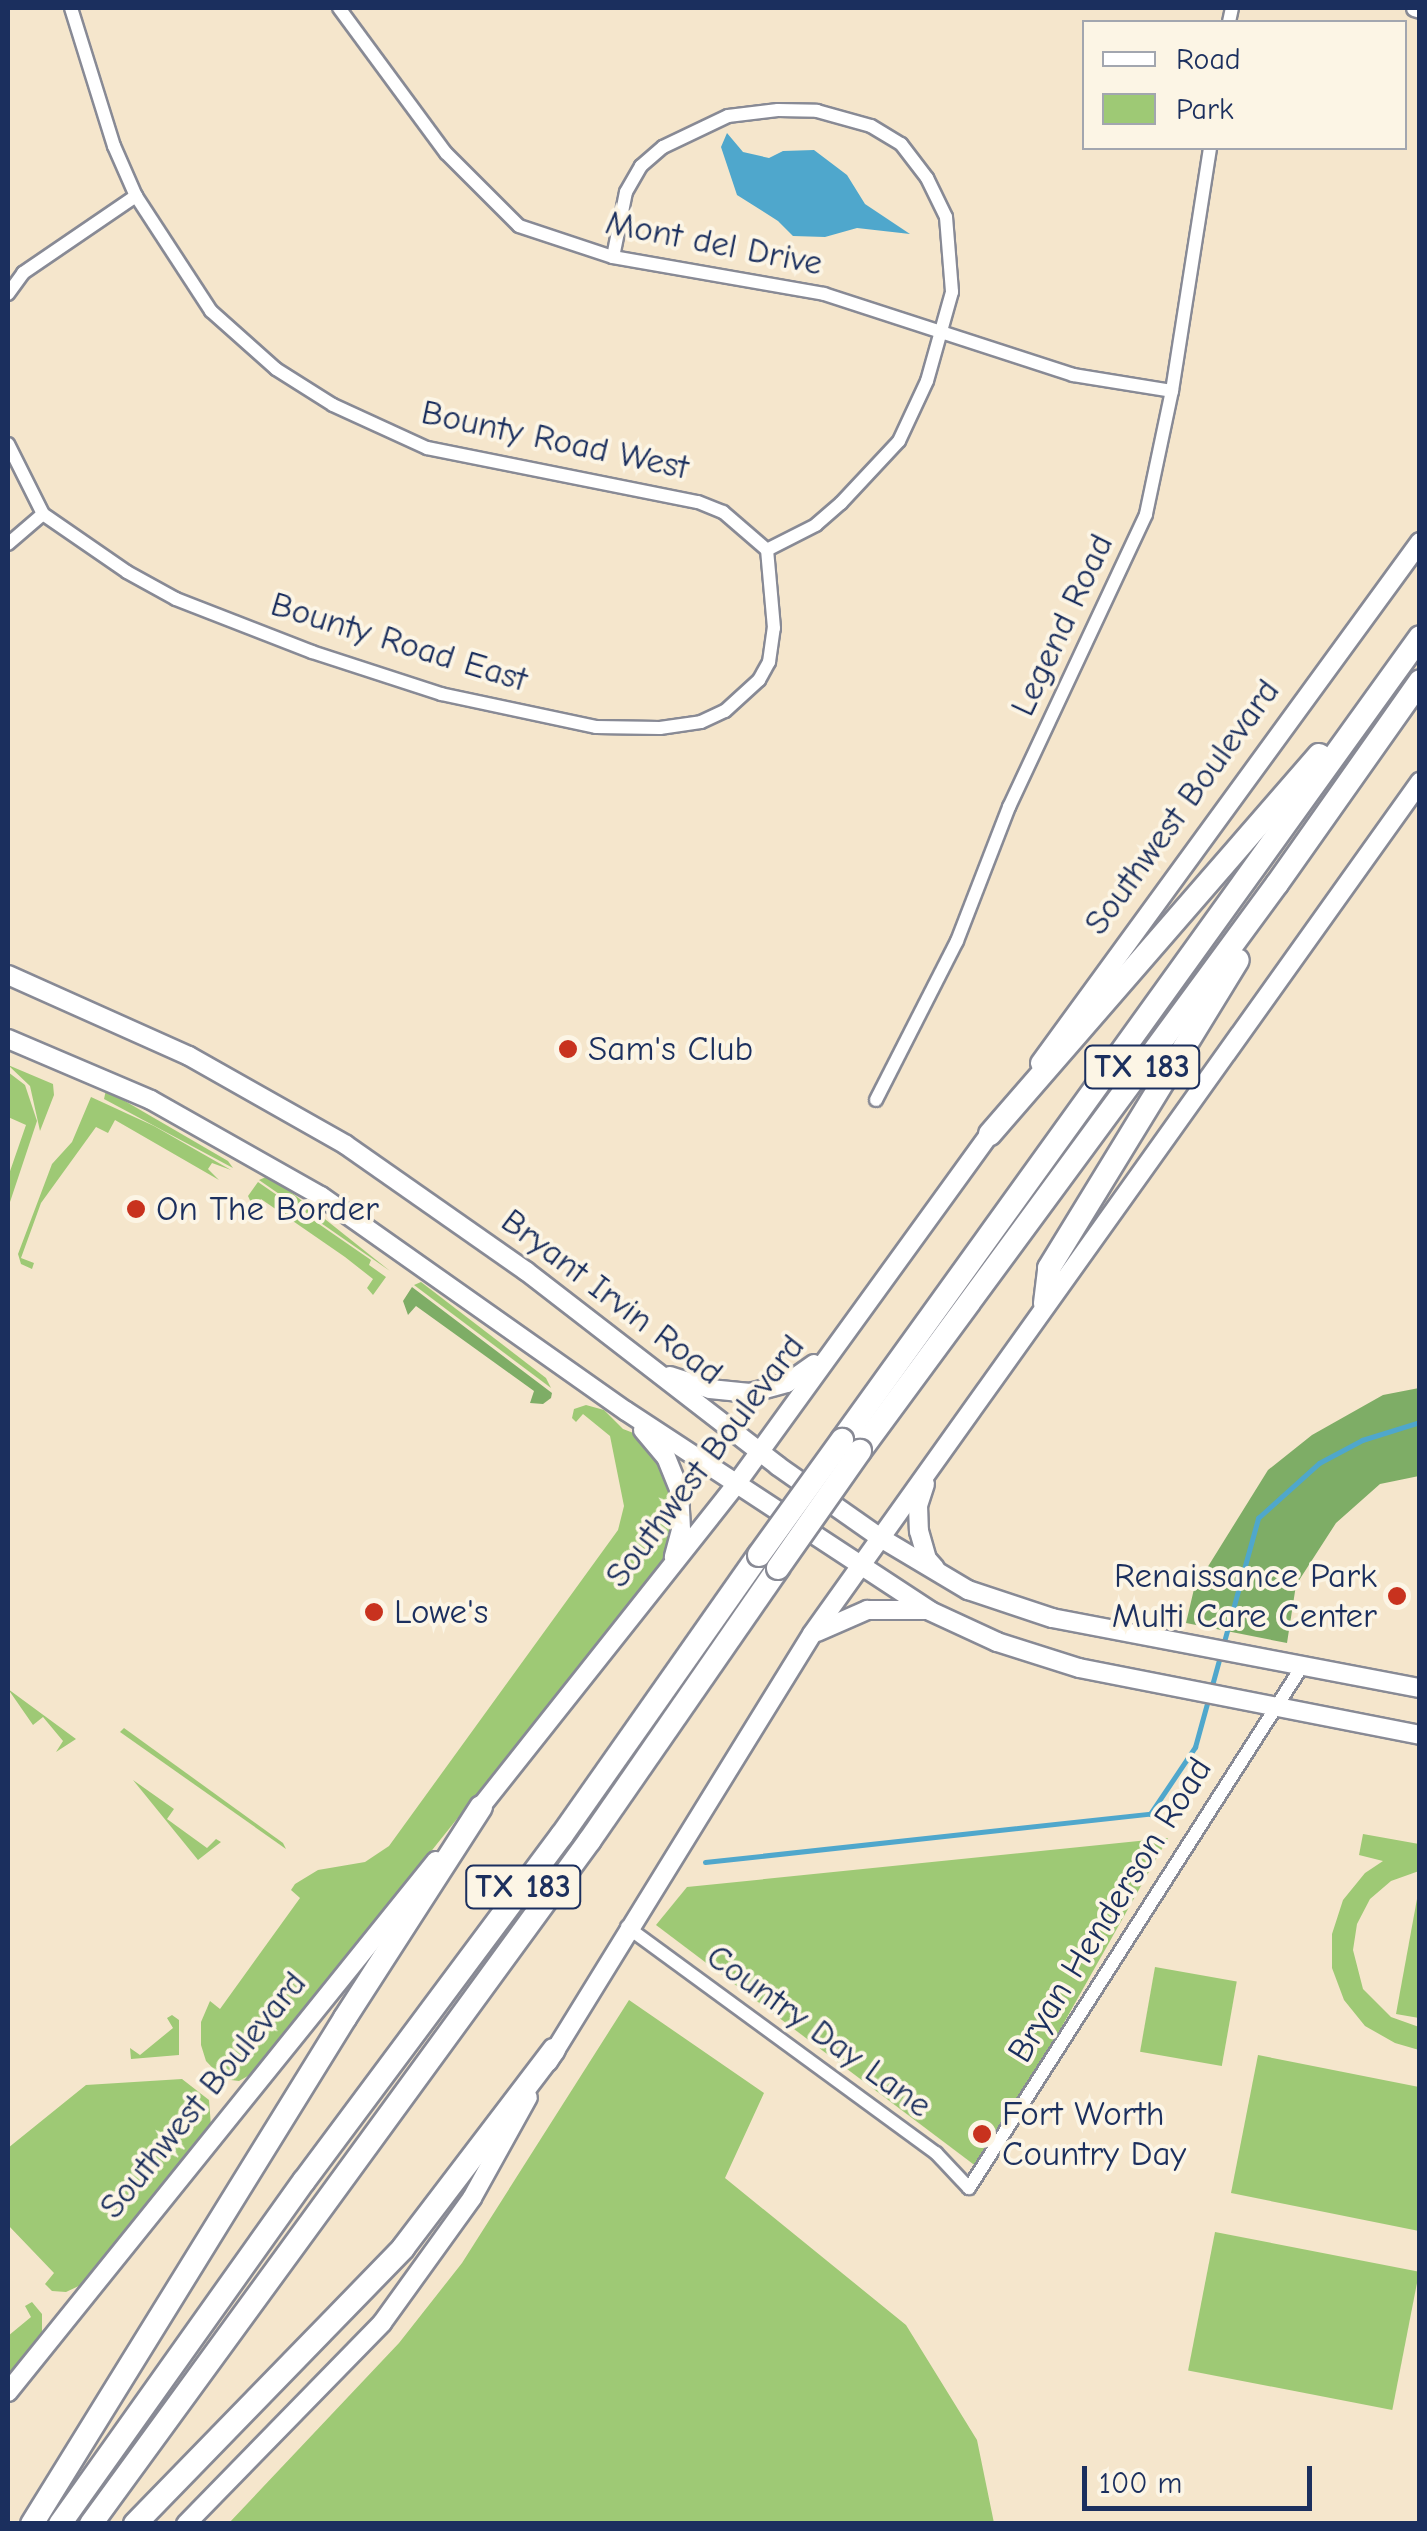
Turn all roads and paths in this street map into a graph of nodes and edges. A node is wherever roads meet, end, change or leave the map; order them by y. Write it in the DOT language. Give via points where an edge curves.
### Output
graph roads {
  1 [pos="71,8"];
  2 [pos="338,8"];
  3 [pos="1210,150"];
  4 [pos="136,196"];
  5 [pos="613,256"];
  6 [pos="8,294"];
  7 [pos="943,332"];
  8 [pos="1172,391"];
  9 [pos="8,444"];
  10 [pos="43,514"];
  11 [pos="1420,542"];
  12 [pos="8,544"];
  13 [pos="767,550"];
  14 [pos="1420,638"];
  15 [pos="1420,681"];
  16 [pos="1347,737"];
  17 [pos="1420,782"];
  18 [pos="1277,884"];
  19 [pos="8,975"];
  20 [pos="8,1039"];
  21 [pos="876,1100"];
  22 [pos="990,1134"];
  23 [pos="1045,1302"];
  24 [pos="841,1340"];
  25 [pos="658,1372"];
  26 [pos="626,1411"];
  27 [pos="851,1445"];
  28 [pos="759,1451"];
  29 [pos="933,1460"];
  30 [pos="737,1482"];
  31 [pos="879,1537"];
  32 [pos="768,1561"];
  33 [pos="859,1568"];
  34 [pos="669,1569"];
  35 [pos="942,1576"];
  36 [pos="930,1610"];
  37 [pos="812,1634"];
  38 [pos="1303,1665"];
  39 [pos="1420,1688"];
  40 [pos="1276,1707"];
  41 [pos="1420,1735"];
  42 [pos="481,1808"];
  43 [pos="628,1927"];
  44 [pos="554,2050"];
  45 [pos="969,2188"];
  46 [pos="8,2392"];
  47 [pos="32,2524"];
  48 [pos="60,2524"];
  49 [pos="92,2524"];
  50 [pos="135,2524"];
  51 [pos="186,2524"];
  1 -- 4 [label="street, Bounty Road West"];
  2 -- 5 [label="street, Mont del Drive" via="446,153 520,226"];
  3 -- 8 [label="street, Legend Road"];
  4 -- 6 [label="street" via="23,273"];
  4 -- 13 [label="street, Bounty Road West" via="211,311 276,369 333,405 427,448 698,502 723,512"];
  5 -- 7 [label="street, Mont del Drive" via="824,294"];
  5 -- 7 [label="street" via="626,192 663,146 728,116 816,111 872,126 902,144 927,178 946,217 952,258"];
  7 -- 8 [label="street, Mont del Drive" via="1074,375"];
  7 -- 13 [label="street" via="898,441 816,525"];
  8 -- 21 [label="street, Legend Road" via="1146,514 1126,566 1009,807 957,941"];
  9 -- 10 [label="street, Bounty Road East"];
  10 -- 12 [label="street"];
  10 -- 13 [label="street, Bounty Road East" via="126,572 218,617 441,694 596,727 701,722 758,680 769,662 774,628"];
  11 -- 22 [label="main road, Southwest Boulevard"];
  14 -- 16 [label="highway, TX 183"];
  15 -- 18 [label="highway, TX 183"];
  16 -- 22 [label="highway" via="1316,756"];
  16 -- 27 [label="highway, TX 183"];
  17 -- 23 [label="main road"];
  18 -- 23 [label="highway" via="1264,919 1049,1268"];
  18 -- 27 [label="highway, TX 183"];
  19 -- 25 [label="main road, Bryant Irvin Road" via="143,1033 292,1111 427,1199"];
  20 -- 26 [label="main road" via="151,1100 309,1189"];
  22 -- 24 [label="main road, Southwest Boulevard"];
  23 -- 29 [label="main road"];
  24 -- 25 [label="main road" via="804,1374 767,1390 731,1392"];
  24 -- 28 [label="main road, Southwest Boulevard"];
  25 -- 28 [label="main road, Bryant Irvin Road"];
  26 -- 30 [label="main road"];
  26 -- 34 [label="main road" via="666,1457 679,1490 681,1530"];
  27 -- 32 [label="highway, TX 183, bridge"];
  28 -- 30 [label="main road, Southwest Boulevard"];
  28 -- 31 [label="main road, Bryant Irvin Road"];
  29 -- 31 [label="main road"];
  29 -- 35 [label="main road" via="918,1521 927,1558"];
  30 -- 33 [label="main road"];
  30 -- 34 [label="main road, Southwest Boulevard"];
  31 -- 33 [label="main road"];
  31 -- 35 [label="main road, Bryant Irvin Road"];
  32 -- 48 [label="highway, TX 183" via="304,2181"];
  32 -- 49 [label="highway, TX 183" via="579,1856"];
  33 -- 36 [label="main road"];
  33 -- 37 [label="main road"];
  34 -- 42 [label="main road, Southwest Boulevard"];
  35 -- 38 [label="main road, Bryant Irvin Road" via="1024,1610"];
  36 -- 37 [label="main road" via="867,1610"];
  36 -- 40 [label="main road" via="1045,1659"];
  37 -- 43 [label="main road"];
  38 -- 39 [label="main road, Bryant Irvin Road"];
  38 -- 40 [label="street, Bryan Henderson Road"];
  40 -- 41 [label="main road"];
  40 -- 45 [label="street, Bryan Henderson Road"];
  42 -- 46 [label="main road, Southwest Boulevard"];
  42 -- 47 [label="highway"];
  43 -- 44 [label="main road"];
  43 -- 45 [label="street, Country Day Lane" via="936,2153"];
  44 -- 50 [label="highway" via="403,2248"];
  44 -- 51 [label="main road" via="472,2198 382,2322"];
}
